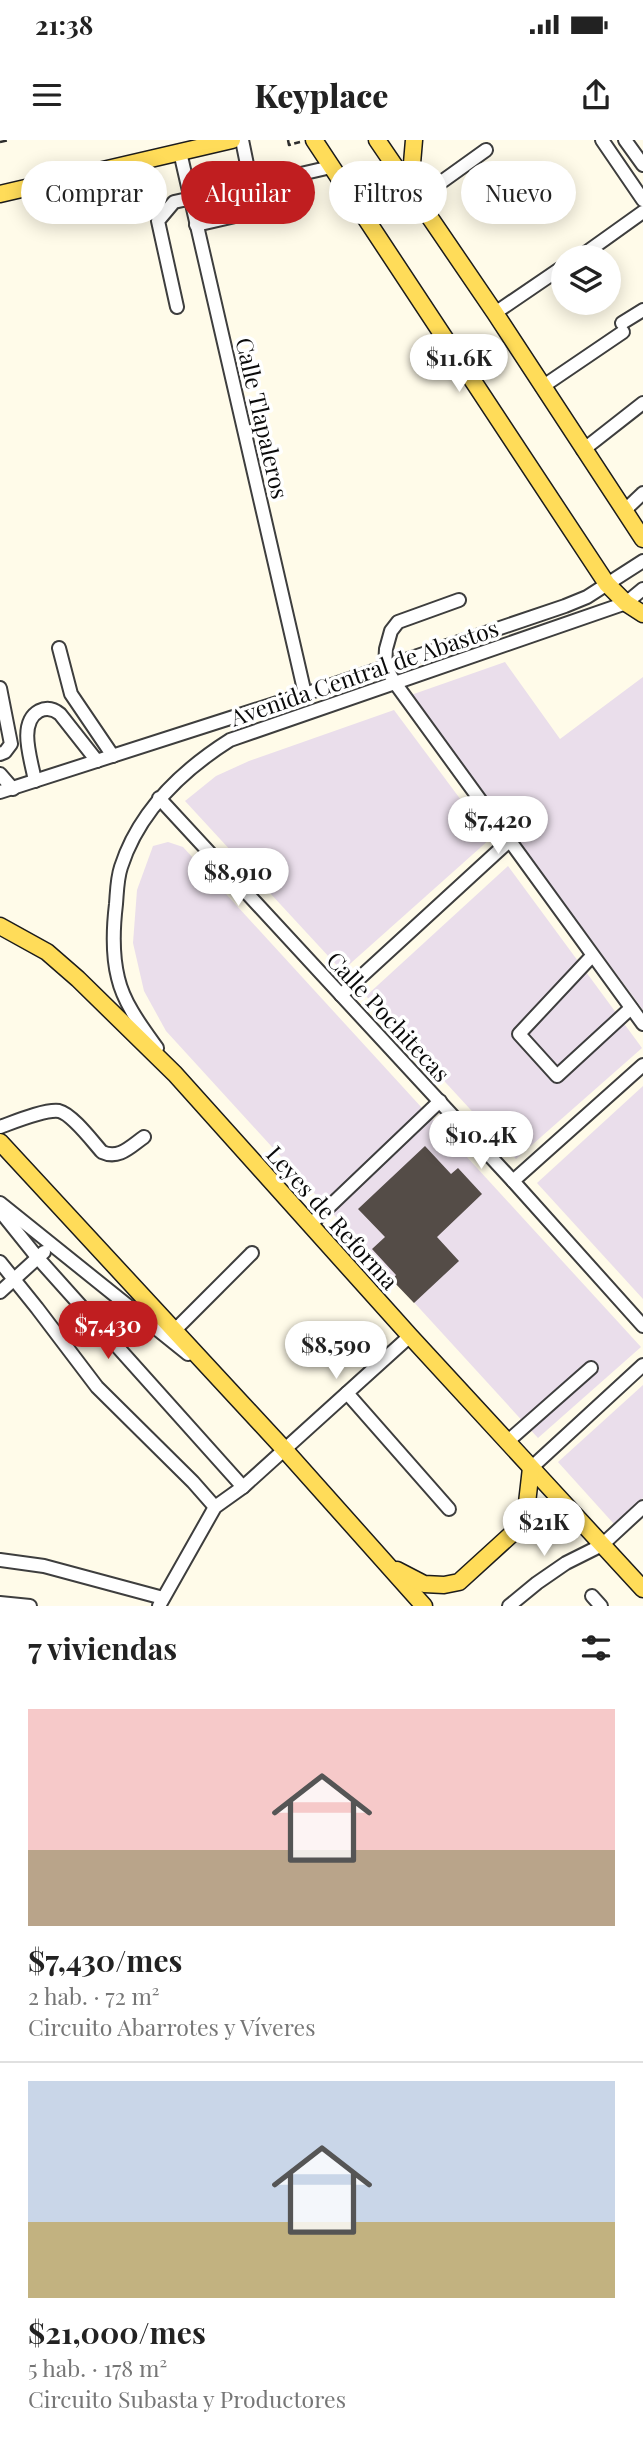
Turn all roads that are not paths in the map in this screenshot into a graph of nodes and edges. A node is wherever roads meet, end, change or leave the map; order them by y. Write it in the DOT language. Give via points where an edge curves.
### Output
graph roads {
  1 [pos="232,140"];
  2 [pos="242,140"];
  3 [pos="314,140"];
  4 [pos="377,140"];
  5 [pos="414,140"];
  6 [pos="602,140"];
  7 [pos="625,140"];
  8 [pos="486,150"];
  9 [pos="180,152"];
  10 [pos="182,161"];
  11 [pos="246,161"];
  12 [pos="392,161"];
  13 [pos="412,161"];
  14 [pos="329,164"];
  15 [pos="643,165"];
  16 [pos="447,178"];
  17 [pos="0,194"];
  18 [pos="643,200"];
  19 [pos="181,201"];
  20 [pos="643,212"];
  21 [pos="200,224"];
  22 [pos="369,224"];
  23 [pos="435,224"];
  24 [pos="196,225"];
  25 [pos="597,245"];
  26 [pos="551,275"];
  27 [pos="177,307"];
  28 [pos="643,310"];
  29 [pos="495,313"];
  30 [pos="542,387"];
  31 [pos="643,403"];
  32 [pos="583,450"];
  33 [pos="643,493"];
  34 [pos="624,511"];
  35 [pos="643,539"];
  36 [pos="643,561"];
  37 [pos="607,584"];
  38 [pos="643,589"];
  39 [pos="458,600"];
  40 [pos="626,603"];
  41 [pos="643,614"];
  42 [pos="59,648"];
  43 [pos="385,666"];
  44 [pos="395,683"];
  45 [pos="0,688"];
  46 [pos="305,694"];
  47 [pos="0,754"];
  48 [pos="113,756"];
  49 [pos="97,761"];
  50 [pos="0,774"];
  51 [pos="36,781"];
  52 [pos="13,789"];
  53 [pos="0,792"];
  54 [pos="159,798"];
  55 [pos="509,842"];
  56 [pos="0,926"];
  57 [pos="592,956"];
  58 [pos="341,995"];
  59 [pos="631,1008"];
  60 [pos="643,1024"];
  61 [pos="643,1065"];
  62 [pos="175,1074"];
  63 [pos="440,1101"];
  64 [pos="0,1126"];
  65 [pos="144,1138"];
  66 [pos="0,1142"];
  67 [pos="513,1181"];
  68 [pos="0,1203"];
  69 [pos="0,1211"];
  70 [pos="310,1225"];
  71 [pos="54,1246"];
  72 [pos="252,1253"];
  73 [pos="37,1257"];
  74 [pos="0,1262"];
  75 [pos="14,1278"];
  76 [pos="0,1292"];
  77 [pos="643,1326"];
  78 [pos="174,1331"];
  79 [pos="410,1336"];
  80 [pos="643,1365"];
  81 [pos="591,1368"];
  82 [pos="215,1375"];
  83 [pos="347,1393"];
  84 [pos="507,1442"];
  85 [pos="284,1449"];
  86 [pos="531,1468"];
  87 [pos="243,1487"];
  88 [pos="215,1507"];
  89 [pos="643,1507"];
  90 [pos="449,1509"];
  91 [pos="602,1545"];
  92 [pos="0,1560"];
  93 [pos="391,1568"];
  94 [pos="643,1588"];
  95 [pos="161,1602"];
  96 [pos="0,1603"];
  97 [pos="30,1606"];
  98 [pos="424,1606"];
  99 [pos="509,1606"];
  1 -- 9 [label="main road"];
  2 -- 11 [label="street"];
  3 -- 14 [label="main road"];
  4 -- 12 [label="main road"];
  5 -- 13 [label="main road"];
  6 -- 18 [label="street"];
  7 -- 15 [label="street"];
  8 -- 16 [label="street"];
  9 -- 10 [label="street, Calle Tlapaleros"];
  9 -- 17 [label="main road"];
  19 -- 27 [label="street" via="174,202 158,221"];
  20 -- 25 [label="street"];
  21 -- 24 [label="street"];
  22 -- 37 [label="main road"];
  23 -- 29 [label="main road"];
  24 -- 46 [label="street, Calle Tlapaleros"];
  26 -- 29 [label="street"];
  28 -- 30 [label="street"];
  29 -- 30 [label="main road"];
  30 -- 32 [label="main road"];
  31 -- 32 [label="street"];
  32 -- 34 [label="main road"];
  33 -- 34 [label="street"];
  34 -- 35 [label="main road"];
  36 -- 37 [label="street, Avenida Central de Abastos"];
  37 -- 40 [label="main road"];
  37 -- 43 [label="street, Avenida Central de Abastos" via="565,606"];
  38 -- 40 [label="street, Avenida Central de Abastos"];
  39 -- 43 [label="street" via="398,622 391,631"];
  40 -- 41 [label="main road"];
  40 -- 44 [label="street, Avenida Central de Abastos"];
  42 -- 48 [label="street" via="71,694"];
  43 -- 44 [label="street"];
  43 -- 46 [label="street, Avenida Central de Abastos"];
  44 -- 54 [label="street, Avenida Central de Abastos" via="230,740 201,758"];
  44 -- 55 [label="street"];
  45 -- 47 [label="street" via="11,744"];
  46 -- 48 [label="street, Avenida Central de Abastos"];
  48 -- 49 [label="street, Avenida Central de Abastos"];
  49 -- 51 [label="street, Avenida Central de Abastos"];
  49 -- 51 [label="street" via="60,714 44,709 30,718 27,729"];
  50 -- 52 [label="street"];
  51 -- 52 [label="street, Avenida Central de Abastos"];
  52 -- 53 [label="street, Avenida Central de Abastos"];
  54 -- 58 [label="street, Calle Pochitecas"];
  54 -- 62 [label="street, Avenida Central de Abastos" via="137,828 120,869 112,933 118,980 136,1020"];
  55 -- 57 [label="street"];
  55 -- 58 [label="street"];
  56 -- 62 [label="main road, Leyes de Reforma" via="47,952"];
  57 -- 59 [label="street"];
  57 -- 59 [label="street" via="519,1034 557,1076"];
  58 -- 63 [label="street, Calle Pochitecas"];
  59 -- 60 [label="street"];
  61 -- 67 [label="street"];
  62 -- 70 [label="main road, Leyes de Reforma"];
  63 -- 67 [label="street, Calle Pochitecas"];
  63 -- 70 [label="street"];
  64 -- 65 [label="street" via="60,1111 110,1156"];
  66 -- 78 [label="main road"];
  67 -- 77 [label="street, Calle Pochitecas"];
  68 -- 71 [label="street"];
  69 -- 73 [label="street"];
  70 -- 79 [label="main road, Leyes de Reforma"];
  71 -- 73 [label="street"];
  71 -- 82 [label="street"];
  72 -- 78 [label="street"];
  73 -- 75 [label="street"];
  73 -- 87 [label="street"];
  74 -- 75 [label="street"];
  75 -- 76 [label="street"];
  75 -- 88 [label="street" via="97,1387"];
  78 -- 82 [label="main road"];
  79 -- 83 [label="street"];
  79 -- 84 [label="main road, Leyes de Reforma"];
  80 -- 86 [label="street"];
  81 -- 84 [label="street"];
  82 -- 85 [label="main road"];
  83 -- 85 [label="street"];
  83 -- 90 [label="street"];
  84 -- 86 [label="main road, Leyes de Reforma"];
  85 -- 87 [label="street"];
  85 -- 93 [label="main road"];
  86 -- 91 [label="main road, Leyes de Reforma"];
  86 -- 93 [label="main road" via="522,1520 459,1582 424,1584"];
  87 -- 88 [label="street"];
  88 -- 95 [label="street"];
  89 -- 91 [label="street"];
  91 -- 94 [label="main road, Leyes de Reforma"];
  91 -- 99 [label="street" via="566,1563"];
  92 -- 95 [label="street" via="44,1566"];
  93 -- 98 [label="main road"];
  96 -- 97 [label="street"];
}
